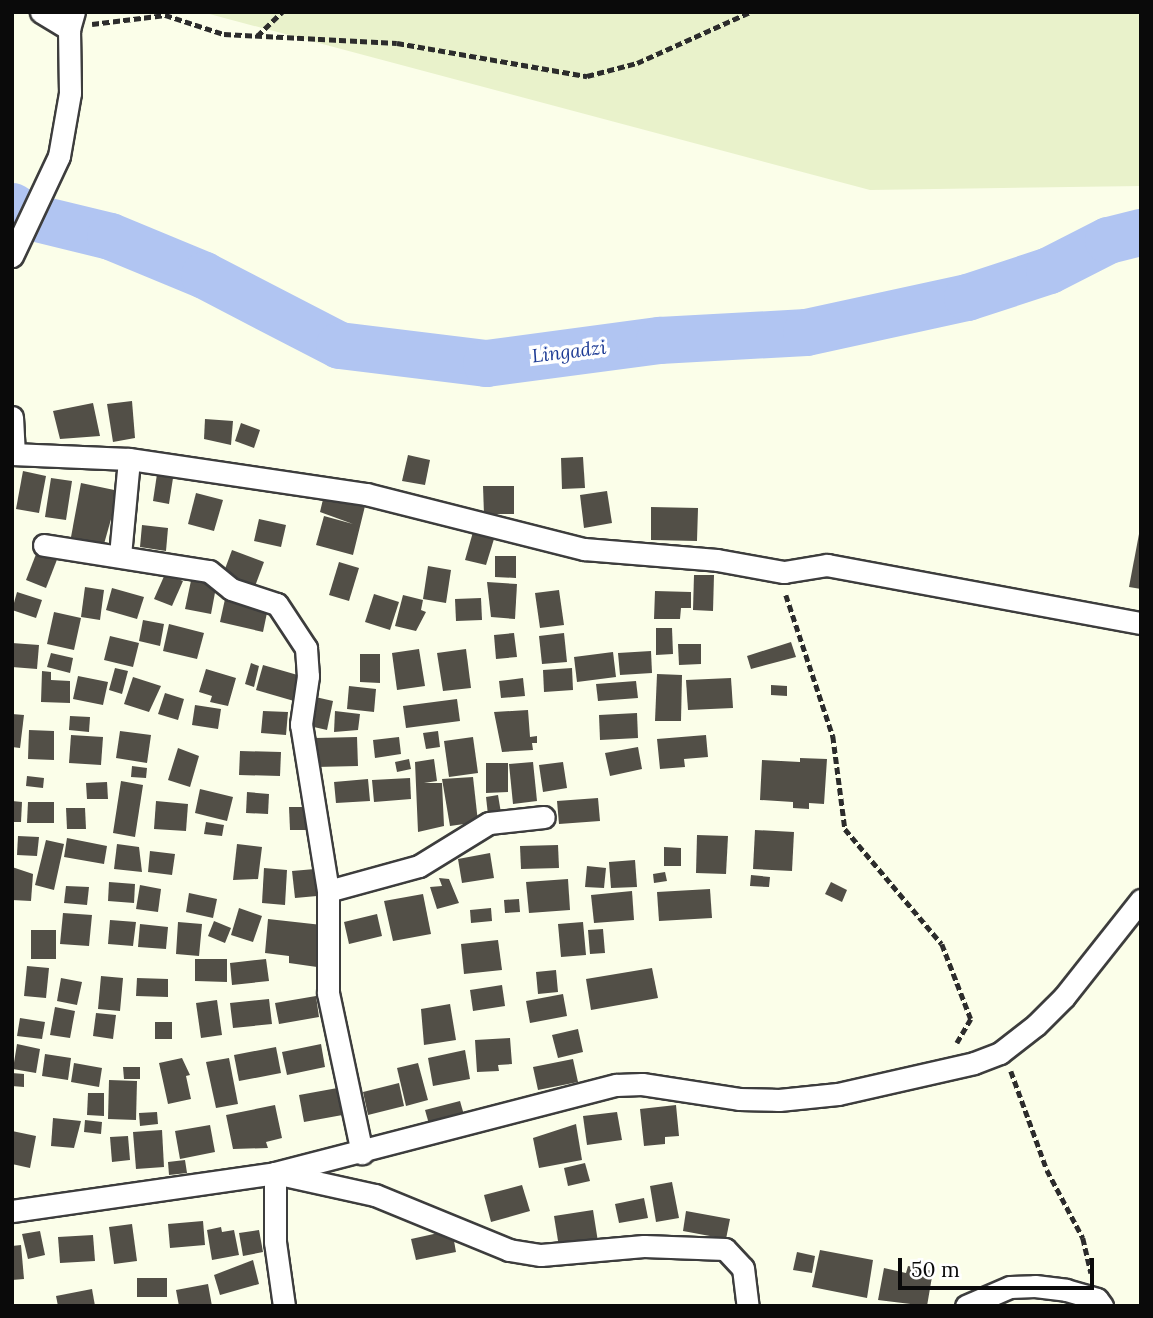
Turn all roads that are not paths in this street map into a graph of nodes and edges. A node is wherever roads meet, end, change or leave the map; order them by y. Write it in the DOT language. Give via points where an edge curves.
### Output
graph roads {
  1 [pos="41,12"];
  2 [pos="72,21"];
  3 [pos="12,256"];
  4 [pos="12,417"];
  5 [pos="13,454"];
  6 [pos="129,459"];
  7 [pos="44,545"];
  8 [pos="120,555"];
  9 [pos="1141,623"];
  10 [pos="544,817"];
  11 [pos="328,891"];
  12 [pos="1141,900"];
  13 [pos="362,1153"];
  14 [pos="275,1173"];
  15 [pos="12,1211"];
  16 [pos="1099,1303"];
  17 [pos="284,1306"];
  18 [pos="748,1306"];
  19 [pos="966,1306"];
  1 -- 2 [label="street"];
  2 -- 3 [label="street" via="70,93 59,156"];
  4 -- 5 [label="street"];
  5 -- 6 [label="street"];
  6 -- 8 [label="street"];
  6 -- 9 [label="street" via="366,494 584,549 717,560 783,572 827,565"];
  7 -- 8 [label="street"];
  8 -- 11 [label="street" via="209,571 231,589 285,611 306,648 301,724"];
  10 -- 11 [label="street" via="489,823 419,866"];
  11 -- 13 [label="street" via="328,993"];
  12 -- 13 [label="street" via="1064,997 1000,1053 941,1072 838,1094 779,1100 615,1085"];
  13 -- 14 [label="street"];
  14 -- 15 [label="street"];
  14 -- 17 [label="street" via="275,1242"];
  14 -- 18 [label="street" via="375,1195 509,1250 541,1255 644,1246 725,1248 743,1268"];
  16 -- 19 [label="street" via="1035,1286 1010,1287"];
}
